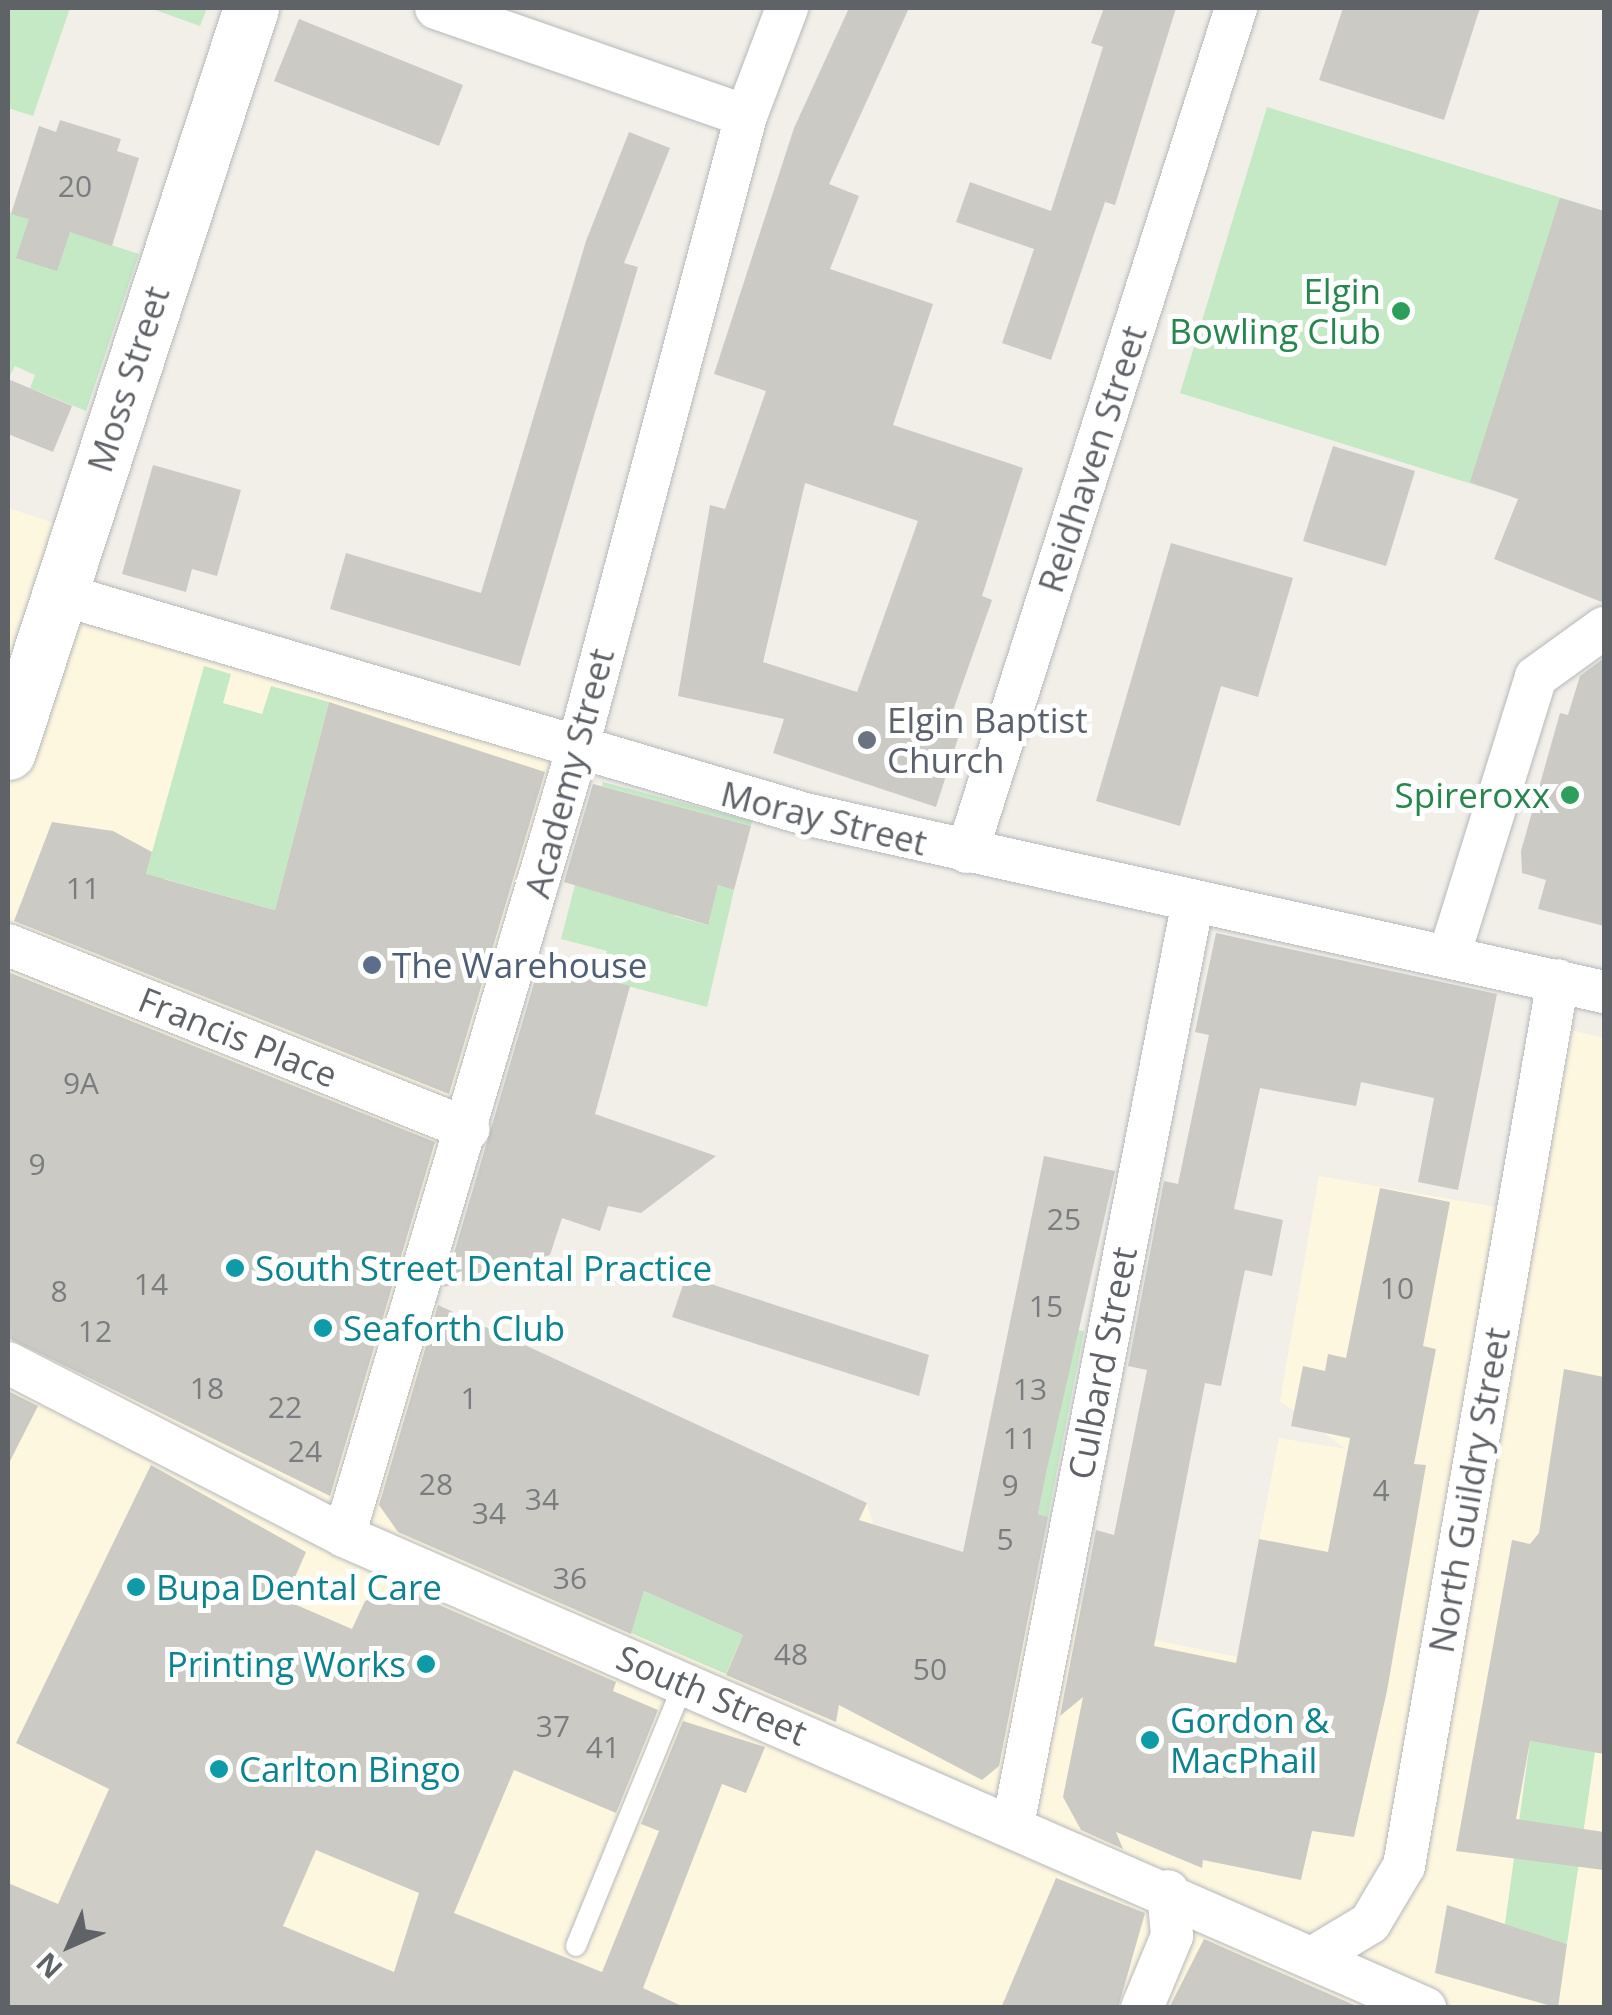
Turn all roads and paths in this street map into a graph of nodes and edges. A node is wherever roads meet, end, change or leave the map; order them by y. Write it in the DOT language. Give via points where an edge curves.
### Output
graph roads {
  1 [pos="251,8"];
  2 [pos="436,8"];
  3 [pos="787,8"];
  4 [pos="1236,8"];
  5 [pos="746,116"];
  6 [pos="57,593"];
  7 [pos="1598,639"];
  8 [pos="8,752"];
  9 [pos="576,754"];
  10 [pos="967,852"];
  11 [pos="1193,902"];
  12 [pos="8,946"];
  13 [pos="1449,956"];
  14 [pos="1558,980"];
  15 [pos="1604,992"];
  16 [pos="468,1130"];
  17 [pos="8,1363"];
  18 [pos="344,1536"];
  19 [pos="684,1683"];
  20 [pos="1013,1825"];
  21 [pos="1168,1891"];
  22 [pos="576,1946"];
  23 [pos="1312,1958"];
  24 [pos="1142,2008"];
  25 [pos="1425,2008"];
  1 -- 6 [label="street, Moss Street"];
  2 -- 5 [label="street"];
  3 -- 5 [label="street, Academy Street"];
  4 -- 10 [label="street, Reidhaven Street"];
  5 -- 9 [label="street, Academy Street"];
  6 -- 8 [label="street, Moss Street"];
  6 -- 9 [label="street, Moray Street"];
  7 -- 13 [label="street" via="1536,676"];
  9 -- 10 [label="street, Moray Street"];
  9 -- 16 [label="street, Academy Street"];
  10 -- 11 [label="street, Moray Street"];
  11 -- 13 [label="street, Moray Street"];
  11 -- 20 [label="street, Culbard Street" via="1160,998 1138,1104"];
  12 -- 16 [label="street, Francis Place"];
  13 -- 14 [label="street, Moray Street"];
  14 -- 15 [label="street, Moray Street"];
  14 -- 23 [label="street, North Guildry Street" via="1404,1866 1370,1923"];
  16 -- 18 [label="street, Academy Street"];
  17 -- 18 [label="street, South Street" via="100,1397"];
  18 -- 19 [label="street, South Street"];
  19 -- 20 [label="street, South Street"];
  19 -- 22 [label="lane"];
  20 -- 21 [label="street, South Street"];
  21 -- 23 [label="street, South Street"];
  21 -- 24 [label="street" via="1172,1936"];
  23 -- 25 [label="street, South Street"];
}
